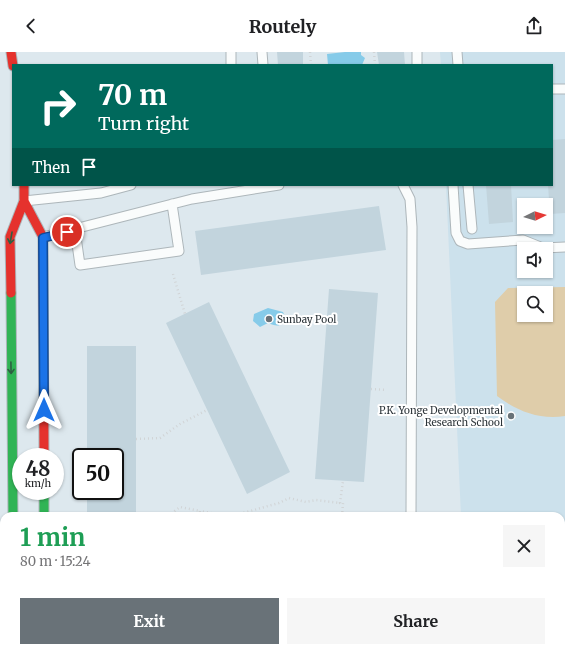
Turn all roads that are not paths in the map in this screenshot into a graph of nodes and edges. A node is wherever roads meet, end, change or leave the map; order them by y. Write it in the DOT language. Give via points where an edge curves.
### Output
graph roads {
  1 [pos="11,52"];
  2 [pos="232,52"];
  3 [pos="262,52"];
  4 [pos="417,52"];
  5 [pos="457,52"];
  6 [pos="13,64"];
  7 [pos="231,64"];
  8 [pos="263,64"];
  9 [pos="417,64"];
  10 [pos="458,64"];
  11 [pos="565,89"];
  12 [pos="553,90"];
  13 [pos="24,186"];
  14 [pos="127,186"];
  15 [pos="273,186"];
  16 [pos="404,186"];
  17 [pos="453,186"];
  18 [pos="468,186"];
  19 [pos="24,201"];
  20 [pos="172,204"];
  21 [pos="472,229"];
  22 [pos="75,230"];
  23 [pos="43,238"];
  24 [pos="565,247"];
  25 [pos="44,448"];
  26 [pos="44,500"];
  27 [pos="13,512"];
  28 [pos="44,512"];
  29 [pos="411,512"];
  1 -- 6 [label="main road"];
  2 -- 7 [label="lane"];
  3 -- 8 [label="lane"];
  4 -- 9 [label="lane"];
  5 -- 10 [label="lane"];
  11 -- 12 [label="lane"];
  13 -- 19 [label="main road"];
  14 -- 19 [label="lane" via="101,193"];
  15 -- 20 [label="lane"];
  16 -- 29 [label="lane" via="410,199 412,227"];
  17 -- 24 [label="lane" via="456,233 460,241 468,244 523,240 543,248"];
  18 -- 21 [label="lane"];
  19 -- 23 [label="main road"];
  19 -- 27 [label="main road, one-way" via="10,237"];
  20 -- 22 [label="lane"];
  20 -- 22 [label="lane" via="179,251 80,265"];
  22 -- 23 [label="lane"];
  23 -- 25 [label="main road"];
  26 -- 28 [label="main road"];
}
